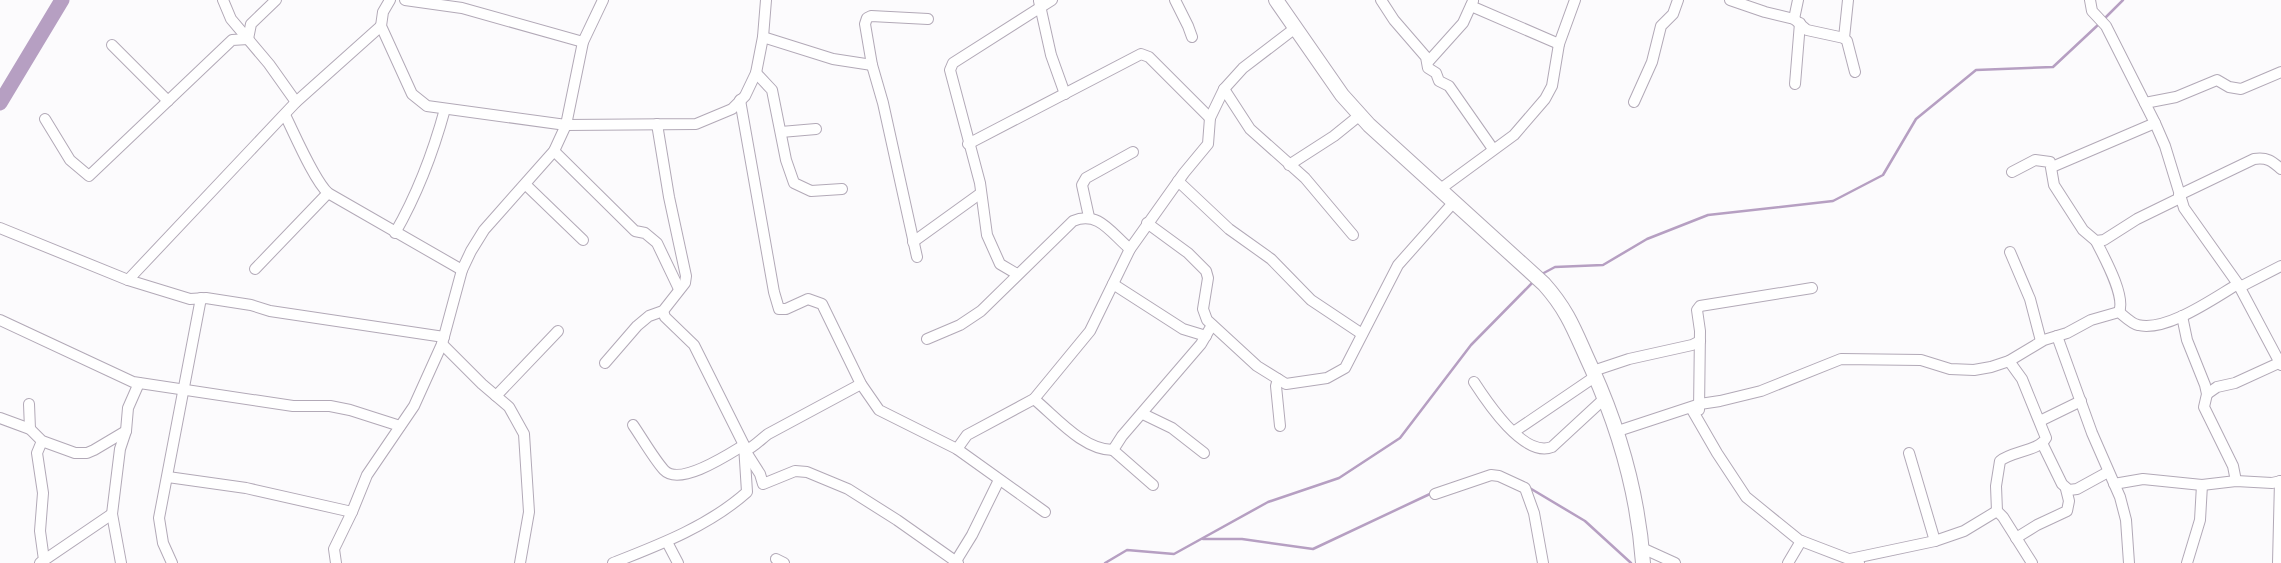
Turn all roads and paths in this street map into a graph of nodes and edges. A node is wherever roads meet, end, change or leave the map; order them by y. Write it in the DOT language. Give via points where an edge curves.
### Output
graph roads {
  1 [pos="223,0"];
  2 [pos="276,0"];
  3 [pos="390,0"];
  4 [pos="405,0"];
  5 [pos="603,0"];
  6 [pos="766,0"];
  7 [pos="1052,0"];
  8 [pos="1175,0"];
  9 [pos="1276,0"];
  10 [pos="1381,0"];
  11 [pos="1575,0"];
  12 [pos="1678,0"];
  13 [pos="1730,0"];
  14 [pos="1798,0"];
  15 [pos="1848,0"];
  16 [pos="2090,0"];
  17 [pos="1040,3"];
  18 [pos="1472,3"];
  19 [pos="463,4"];
  20 [pos="928,19"];
  21 [pos="1797,21"];
  22 [pos="381,26"];
  23 [pos="1294,29"];
  24 [pos="1192,37"];
  25 [pos="763,38"];
  26 [pos="1844,38"];
  27 [pos="248,39"];
  28 [pos="583,42"];
  29 [pos="1559,44"];
  30 [pos="112,46"];
  31 [pos="1428,62"];
  32 [pos="872,65"];
  33 [pos="1855,72"];
  34 [pos="2281,72"];
  35 [pos="756,73"];
  36 [pos="1795,84"];
  37 [pos="1224,89"];
  38 [pos="1064,94"];
  39 [pos="740,100"];
  40 [pos="168,101"];
  41 [pos="296,102"];
  42 [pos="1634,102"];
  43 [pos="2145,103"];
  44 [pos="445,109"];
  45 [pos="285,115"];
  46 [pos="1360,115"];
  47 [pos="1210,118"];
  48 [pos="45,119"];
  49 [pos="2155,122"];
  50 [pos="657,124"];
  51 [pos="566,125"];
  52 [pos="816,129"];
  53 [pos="780,132"];
  54 [pos="968,144"];
  55 [pos="1493,149"];
  56 [pos="554,151"];
  57 [pos="1133,152"];
  58 [pos="1289,165"];
  59 [pos="2052,168"];
  60 [pos="2281,169"];
  61 [pos="2012,172"];
  62 [pos="1178,181"];
  63 [pos="526,185"];
  64 [pos="842,189"];
  65 [pos="1439,190"];
  66 [pos="328,193"];
  67 [pos="981,193"];
  68 [pos="2179,196"];
  69 [pos="1452,202"];
  70 [pos="1089,217"];
  71 [pos="1147,224"];
  72 [pos="0,228"];
  73 [pos="395,233"];
  74 [pos="1353,236"];
  75 [pos="583,240"];
  76 [pos="2096,241"];
  77 [pos="913,242"];
  78 [pos="1130,249"];
  79 [pos="2010,252"];
  80 [pos="917,257"];
  81 [pos="2281,266"];
  82 [pos="255,269"];
  83 [pos="462,270"];
  84 [pos="1017,274"];
  85 [pos="128,280"];
  86 [pos="1113,284"];
  87 [pos="2239,286"];
  88 [pos="1812,288"];
  89 [pos="680,290"];
  90 [pos="201,298"];
  91 [pos="662,311"];
  92 [pos="2119,312"];
  93 [pos="2182,316"];
  94 [pos="0,320"];
  95 [pos="1212,325"];
  96 [pos="558,331"];
  97 [pos="1362,334"];
  98 [pos="1206,336"];
  99 [pos="2057,336"];
  100 [pos="927,339"];
  101 [pos="443,340"];
  102 [pos="2041,341"];
  103 [pos="1697,346"];
  104 [pos="2009,361"];
  105 [pos="605,363"];
  106 [pos="2281,363"];
  107 [pos="1594,374"];
  108 [pos="1278,379"];
  109 [pos="1474,382"];
  110 [pos="139,383"];
  111 [pos="861,384"];
  112 [pos="185,390"];
  113 [pos="2206,394"];
  114 [pos="496,396"];
  115 [pos="1605,398"];
  116 [pos="1034,399"];
  117 [pos="2081,401"];
  118 [pos="29,404"];
  119 [pos="1695,406"];
  120 [pos="1143,414"];
  121 [pos="0,418"];
  122 [pos="2040,420"];
  123 [pos="633,425"];
  124 [pos="400,426"];
  125 [pos="1280,426"];
  126 [pos="30,429"];
  127 [pos="1515,431"];
  128 [pos="126,432"];
  129 [pos="1618,432"];
  130 [pos="42,441"];
  131 [pos="2042,443"];
  132 [pos="745,448"];
  133 [pos="957,449"];
  134 [pos="1113,450"];
  135 [pos="1909,452"];
  136 [pos="1204,453"];
  137 [pos="2108,472"];
  138 [pos="168,477"];
  139 [pos="999,480"];
  140 [pos="2236,480"];
  141 [pos="2281,481"];
  142 [pos="763,484"];
  143 [pos="2114,484"];
  144 [pos="1153,485"];
  145 [pos="2202,485"];
  146 [pos="2066,489"];
  147 [pos="747,492"];
  148 [pos="1435,494"];
  149 [pos="1997,511"];
  150 [pos="352,512"];
  151 [pos="1044,512"];
  152 [pos="112,514"];
  153 [pos="2016,538"];
  154 [pos="1801,541"];
  155 [pos="1935,541"];
  156 [pos="667,542"];
  157 [pos="1642,548"];
  158 [pos="1854,561"];
  159 [pos="42,562"];
  160 [pos="957,562"];
  161 [pos="121,563"];
  162 [pos="172,563"];
  163 [pos="336,563"];
  164 [pos="520,563"];
  165 [pos="613,563"];
  166 [pos="678,563"];
  167 [pos="1543,563"];
  168 [pos="1644,563"];
  169 [pos="1675,563"];
  170 [pos="1788,563"];
  171 [pos="2032,563"];
  172 [pos="2129,563"];
  173 [pos="2188,563"];
  174 [pos="2278,563"];
  1 -- 27 [label="street" via="231,19"];
  2 -- 27 [label="street" via="251,24"];
  3 -- 22 [label="street" via="383,12"];
  4 -- 19 [label="street"];
  5 -- 28 [label="street"];
  6 -- 25 [label="street"];
  7 -- 17 [label="street"];
  8 -- 24 [label="street"];
  9 -- 23 [label="street"];
  10 -- 31 [label="street"];
  11 -- 29 [label="street"];
  12 -- 42 [label="street" via="1673,14 1661,26 1652,62"];
  13 -- 21 [label="street"];
  14 -- 21 [label="street"];
  15 -- 26 [label="street"];
  16 -- 43 [label="street" via="2092,11 2103,23"];
  17 -- 38 [label="street"];
  17 -- 54 [label="street" via="953,63 950,70"];
  18 -- 29 [label="street"];
  18 -- 31 [label="street" via="1463,23"];
  19 -- 28 [label="street"];
  20 -- 32 [label="street" via="867,18 865,24"];
  21 -- 26 [label="street" via="1807,30"];
  21 -- 36 [label="street"];
  22 -- 41 [label="street"];
  22 -- 44 [label="street" via="412,94 427,106"];
  23 -- 37 [label="street" via="1243,68"];
  23 -- 46 [label="street" via="1342,96"];
  25 -- 32 [label="street" via="833,59"];
  25 -- 35 [label="street"];
  26 -- 33 [label="street"];
  27 -- 40 [label="street" via="232,40"];
  27 -- 41 [label="street"];
  28 -- 51 [label="street"];
  29 -- 55 [label="street" via="1552,86 1545,99 1514,135"];
  30 -- 40 [label="street"];
  31 -- 55 [label="street" via="1428,68 1448,86"];
  32 -- 77 [label="street" via="884,103"];
  34 -- 43 [label="street" via="2241,90 2218,80 2176,97"];
  35 -- 39 [label="street"];
  35 -- 53 [label="street" via="772,90"];
  37 -- 47 [label="street"];
  37 -- 58 [label="street" via="1250,129"];
  38 -- 47 [label="street" via="1141,54 1149,57"];
  38 -- 54 [label="street"];
  39 -- 50 [label="street" via="732,109 696,124"];
  39 -- 111 [label="street" via="779,309 786,310 808,299 822,304"];
  40 -- 48 [label="street" via="89,176 70,160"];
  41 -- 45 [label="street"];
  43 -- 49 [label="street"];
  44 -- 51 [label="street"];
  44 -- 73 [label="street" via="435,147 415,197"];
  45 -- 66 [label="street" via="319,185"];
  45 -- 85 [label="street"];
  46 -- 58 [label="street"];
  46 -- 65 [label="street"];
  47 -- 62 [label="street" via="1208,144"];
  49 -- 59 [label="street"];
  49 -- 68 [label="street"];
  50 -- 51 [label="street"];
  50 -- 89 [label="street" via="686,270 685,283"];
  51 -- 56 [label="street"];
  52 -- 53 [label="street"];
  53 -- 64 [label="street" via="794,183 811,191"];
  54 -- 67 [label="street"];
  55 -- 65 [label="street"];
  56 -- 63 [label="street"];
  56 -- 89 [label="street" via="635,231 645,233 657,244"];
  57 -- 70 [label="street" via="1086,178 1082,184"];
  58 -- 74 [label="street" via="1306,178"];
  59 -- 61 [label="street" via="2046,160 2035,160"];
  59 -- 76 [label="street" via="2054,185 2083,230"];
  60 -- 68 [label="street" via="2263,157 2254,159"];
  62 -- 71 [label="street"];
  62 -- 97 [label="street" via="1229,229 1270,259 1311,300"];
  63 -- 75 [label="street"];
  63 -- 83 [label="street" via="484,230"];
  65 -- 69 [label="street"];
  66 -- 73 [label="street"];
  66 -- 82 [label="street"];
  67 -- 77 [label="street"];
  67 -- 84 [label="street" via="988,235 996,256 1006,270"];
  68 -- 76 [label="street" via="2104,240"];
  68 -- 87 [label="street"];
  69 -- 97 [label="street" via="1398,265"];
  69 -- 107 [label="street" via="1544,284 1566,312"];
  70 -- 78 [label="street" via="1096,219"];
  70 -- 84 [label="street" via="1073,222"];
  71 -- 78 [label="street"];
  71 -- 95 [label="street" via="1188,253 1206,271 1208,278 1203,308"];
  72 -- 85 [label="street"];
  73 -- 83 [label="street"];
  76 -- 92 [label="street" via="2118,291 2122,306"];
  77 -- 80 [label="street"];
  78 -- 86 [label="street"];
  79 -- 102 [label="street" via="2030,299"];
  81 -- 87 [label="street"];
  83 -- 101 [label="street"];
  84 -- 100 [label="street" via="981,311 960,325"];
  85 -- 90 [label="street" via="190,299"];
  86 -- 98 [label="street" via="1183,329"];
  86 -- 116 [label="street" via="1090,331"];
  87 -- 93 [label="street"];
  87 -- 106 [label="street"];
  88 -- 103 [label="street" via="1700,306 1697,310"];
  89 -- 91 [label="street"];
  90 -- 101 [label="street"];
  90 -- 112 [label="street"];
  91 -- 105 [label="street" via="637,326"];
  91 -- 132 [label="street" via="694,345"];
  92 -- 93 [label="street" via="2138,325 2151,325"];
  92 -- 99 [label="street" via="2091,320"];
  93 -- 113 [label="street" via="2186,340"];
  94 -- 110 [label="street"];
  95 -- 98 [label="street"];
  95 -- 108 [label="street" via="1257,366"];
  96 -- 114 [label="street"];
  97 -- 108 [label="street" via="1345,368 1327,378 1286,384"];
  98 -- 120 [label="street"];
  99 -- 102 [label="street"];
  99 -- 117 [label="street"];
  101 -- 114 [label="street"];
  101 -- 124 [label="street" via="414,406"];
  102 -- 104 [label="street"];
  103 -- 107 [label="street" via="1629,359"];
  103 -- 119 [label="street"];
  104 -- 119 [label="street" via="1974,370 1950,369 1921,360 1841,359 1761,390"];
  104 -- 122 [label="street" via="2022,379"];
  106 -- 113 [label="street"];
  107 -- 115 [label="street"];
  107 -- 127 [label="street"];
  108 -- 125 [label="street"];
  109 -- 127 [label="street" via="1498,416"];
  110 -- 112 [label="street"];
  110 -- 128 [label="street" via="128,408"];
  111 -- 132 [label="street"];
  111 -- 133 [label="street" via="879,410"];
  112 -- 124 [label="street" via="293,406 350,410"];
  112 -- 138 [label="street"];
  113 -- 140 [label="street" via="2204,407 2233,466"];
  114 -- 164 [label="street" via="509,407 524,434 529,512"];
  115 -- 127 [label="street" via="1545,450 1535,448"];
  115 -- 129 [label="street"];
  116 -- 133 [label="street" via="967,435"];
  116 -- 134 [label="street" via="1080,438 1101,450"];
  117 -- 122 [label="street"];
  117 -- 137 [label="street"];
  118 -- 126 [label="street"];
  119 -- 129 [label="street"];
  119 -- 154 [label="street" via="1717,453 1746,497"];
  120 -- 134 [label="street"];
  120 -- 136 [label="street" via="1172,428"];
  121 -- 126 [label="street"];
  122 -- 131 [label="street" via="2046,438"];
  123 -- 132 [label="street" via="664,471 675,475 688,473"];
  124 -- 150 [label="street" via="366,475"];
  126 -- 130 [label="street"];
  128 -- 130 [label="street" via="87,453 63,450"];
  128 -- 152 [label="street" via="120,449"];
  129 -- 157 [label="street"];
  130 -- 159 [label="street" via="37,453 43,493"];
  131 -- 146 [label="street"];
  131 -- 149 [label="street" via="2000,461"];
  132 -- 142 [label="street"];
  132 -- 147 [label="street"];
  133 -- 139 [label="street"];
  134 -- 144 [label="street"];
  135 -- 155 [label="street"];
  137 -- 143 [label="street"];
  137 -- 146 [label="street" via="2078,489"];
  138 -- 150 [label="street" via="246,488"];
  138 -- 162 [label="street" via="159,518 163,544"];
  139 -- 151 [label="street"];
  139 -- 160 [label="street"];
  140 -- 141 [label="street"];
  140 -- 145 [label="street"];
  141 -- 174 [label="street"];
  142 -- 147 [label="street"];
  142 -- 160 [label="street" via="795,471 807,472 848,489"];
  143 -- 145 [label="street" via="2143,479"];
  143 -- 172 [label="street" via="2126,520"];
  145 -- 173 [label="street" via="2200,520"];
  146 -- 153 [label="street" via="2067,511"];
  147 -- 156 [label="street" via="736,502"];
  148 -- 167 [label="street" via="1491,476 1499,476 1525,488 1536,521"];
  149 -- 153 [label="street"];
  149 -- 155 [label="street" via="1964,531"];
  150 -- 163 [label="street" via="334,549"];
  152 -- 159 [label="street"];
  152 -- 161 [label="street"];
  153 -- 171 [label="street"];
  154 -- 158 [label="street"];
  154 -- 170 [label="street"];
  155 -- 158 [label="street"];
  156 -- 165 [label="street"];
  156 -- 166 [label="street"];
  157 -- 168 [label="street"];
  157 -- 169 [label="street"];
}
